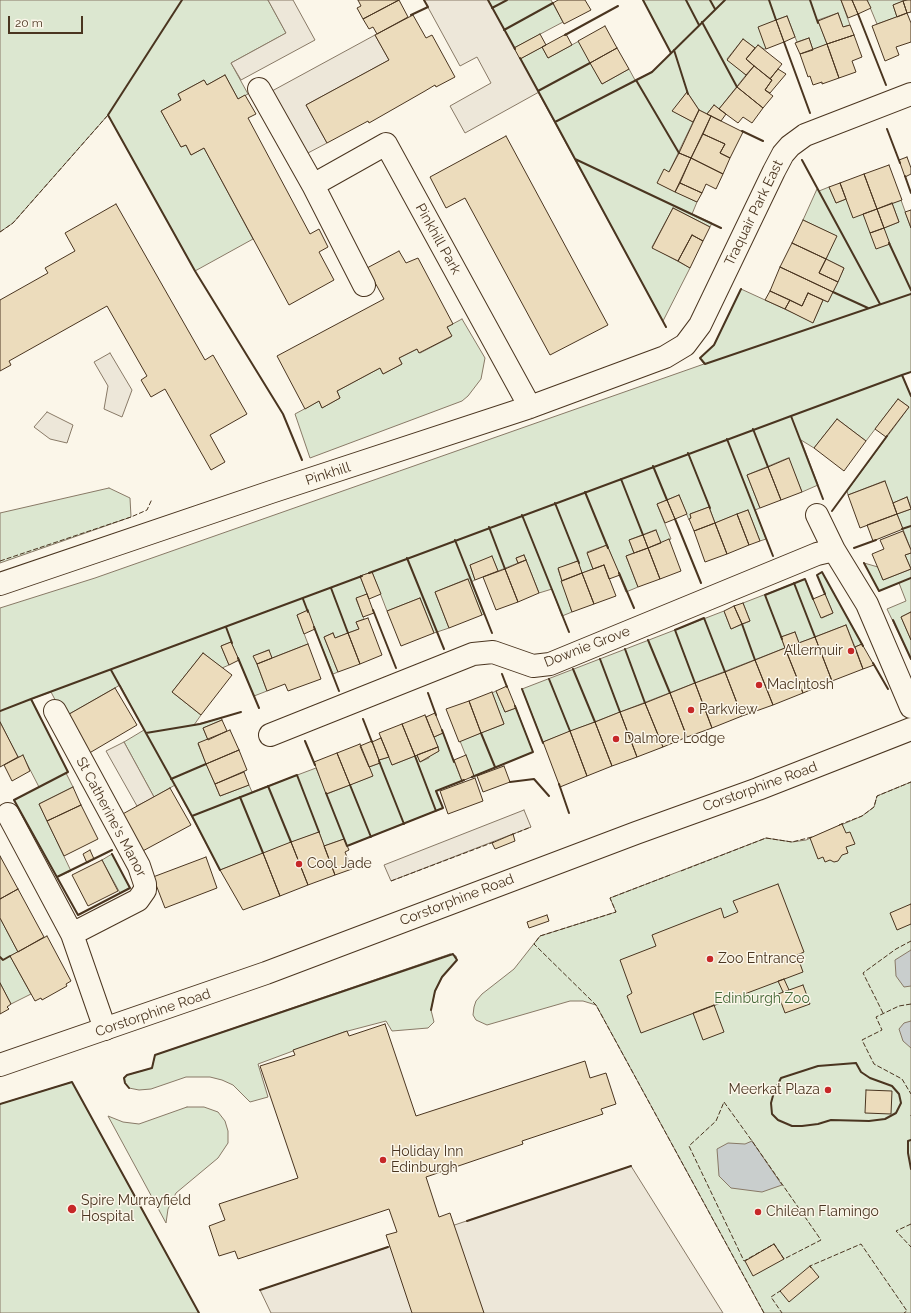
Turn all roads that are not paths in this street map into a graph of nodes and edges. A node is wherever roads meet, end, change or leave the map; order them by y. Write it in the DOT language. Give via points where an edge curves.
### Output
graph roads {
  1 [pos="260,89"];
  2 [pos="911,94"];
  3 [pos="313,185"];
  4 [pos="364,285"];
  5 [pos="655,362"];
  6 [pos="530,407"];
  7 [pos="817,515"];
  8 [pos="834,550"];
  9 [pos="0,584"];
  10 [pos="911,707"];
  11 [pos="55,711"];
  12 [pos="911,730"];
  13 [pos="270,735"];
  14 [pos="8,814"];
  15 [pos="72,934"];
  16 [pos="105,1029"];
  17 [pos="0,1065"];
  1 -- 3 [label="street"];
  2 -- 5 [label="street, Traquair Park East" via="805,135 790,146 774,171 694,335 676,352"];
  3 -- 4 [label="street"];
  3 -- 6 [label="street, Pinkhill Park" via="386,144"];
  5 -- 6 [label="street, Pinkhill"];
  6 -- 9 [label="street, Pinkhill"];
  7 -- 8 [label="street"];
  8 -- 10 [label="street" via="867,604"];
  8 -- 13 [label="street, Downie Grove" via="817,554 550,664 534,666 493,652 473,654"];
  11 -- 15 [label="street, St Catherine's Manor" via="139,866 145,884 145,890 138,900"];
  12 -- 16 [label="street, Corstorphine Road" via="258,976"];
  14 -- 15 [label="street"];
  15 -- 16 [label="street"];
  16 -- 17 [label="street, Corstorphine Road"];
}
